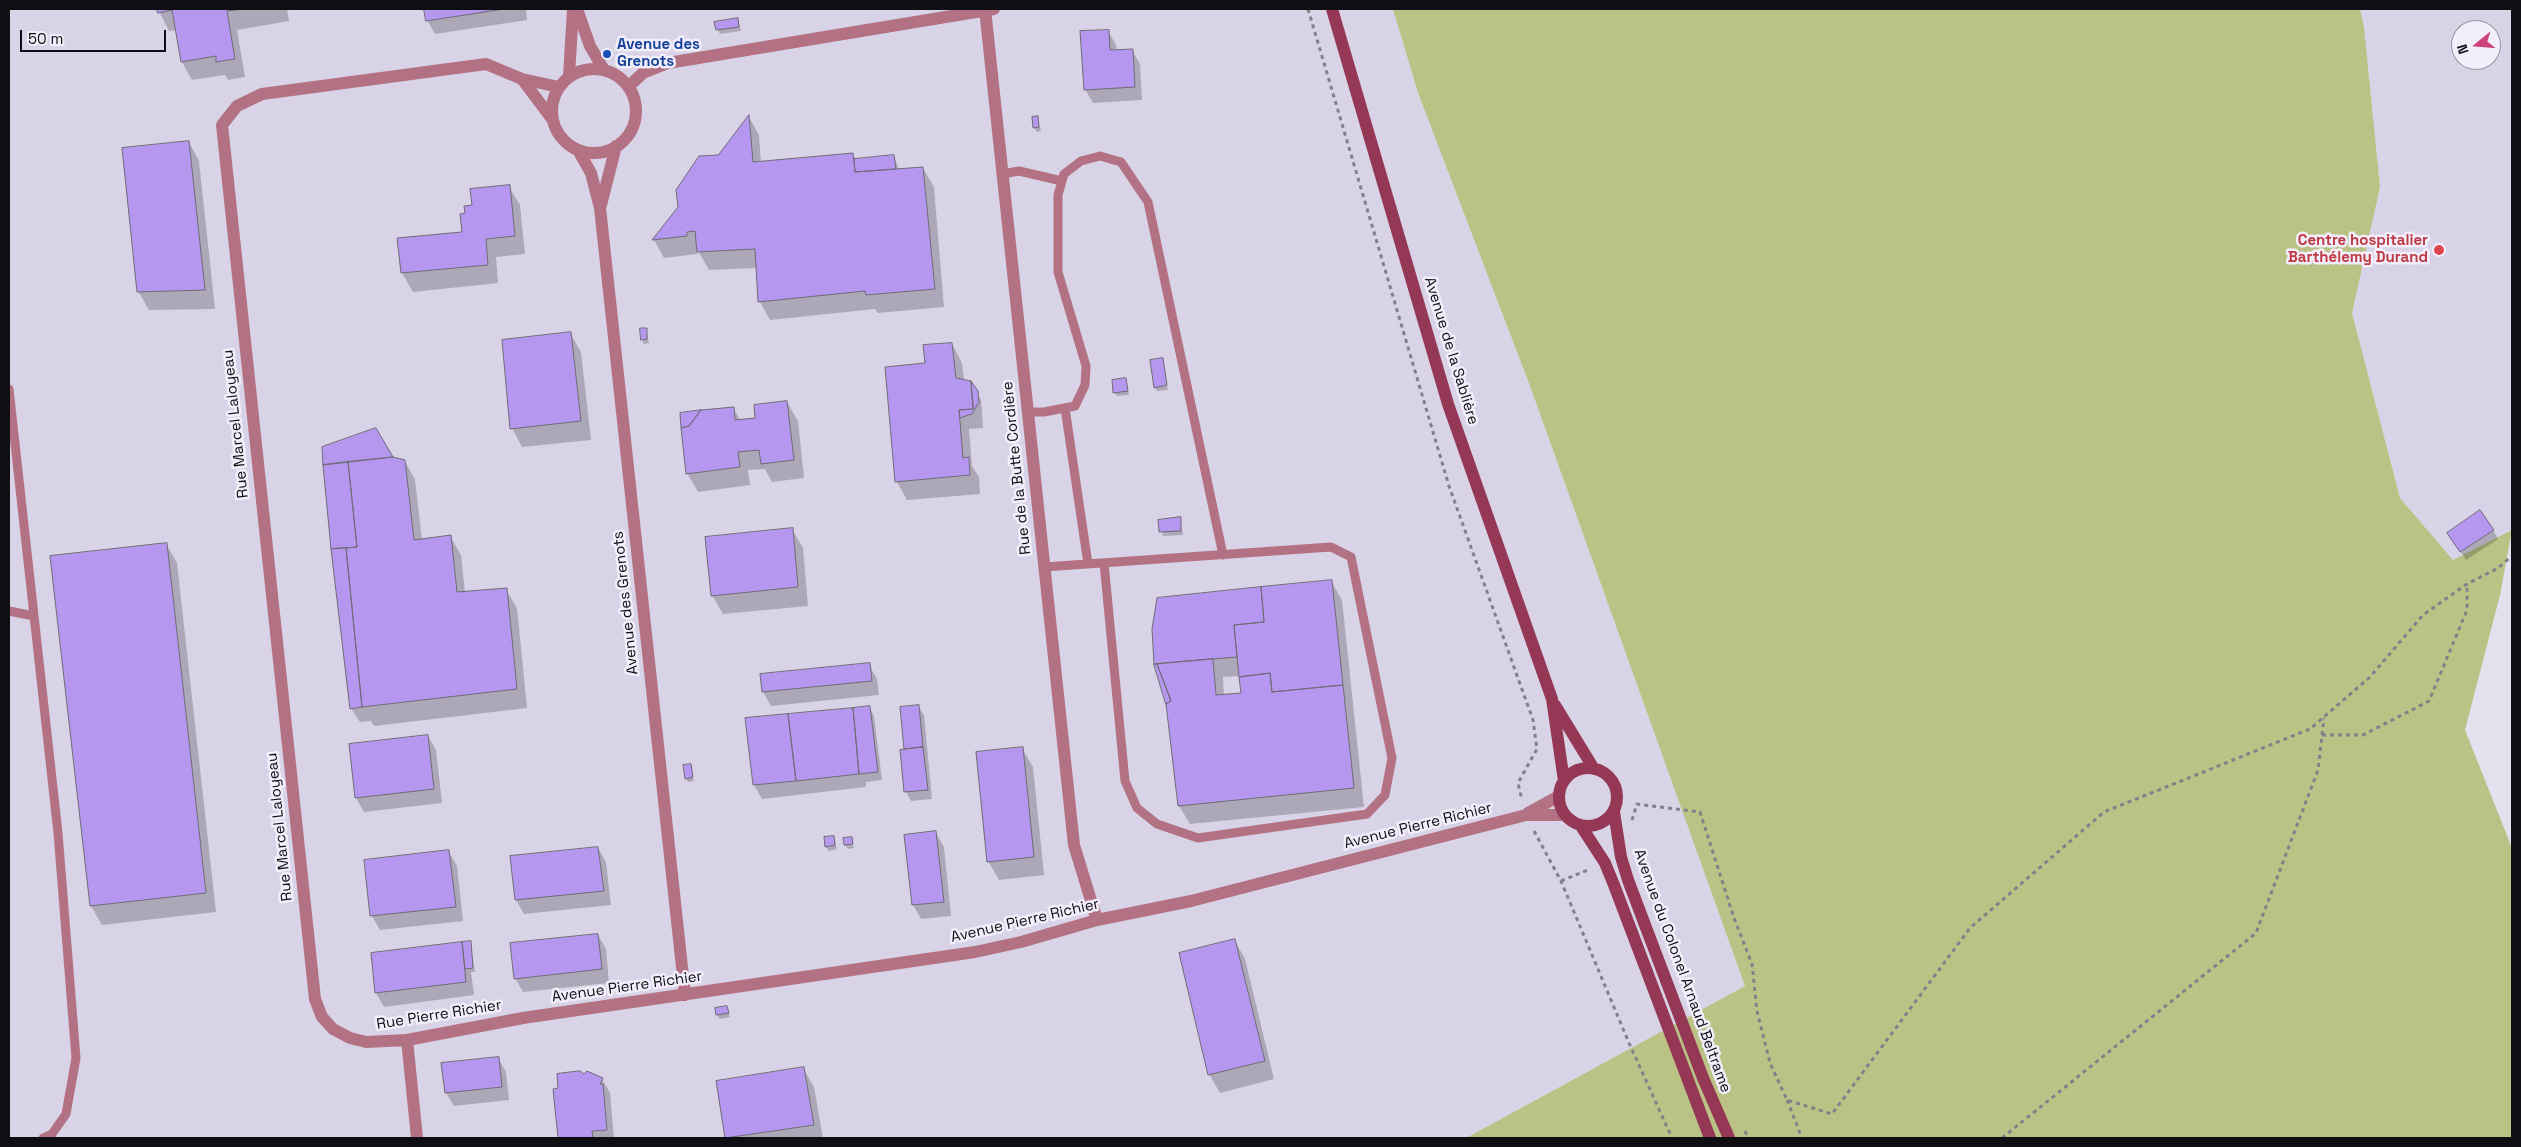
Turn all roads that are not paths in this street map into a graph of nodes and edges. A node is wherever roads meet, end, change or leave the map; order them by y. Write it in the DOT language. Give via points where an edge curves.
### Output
graph roads {
  1 [pos="575,9"];
  2 [pos="988,9"];
  3 [pos="1332,9"];
  4 [pos="604,70"];
  5 [pos="569,76"];
  6 [pos="522,79"];
  7 [pos="559,86"];
  8 [pos="628,87"];
  9 [pos="552,119"];
  10 [pos="616,146"];
  11 [pos="578,150"];
  12 [pos="1002,174"];
  13 [pos="1062,181"];
  14 [pos="600,208"];
  15 [pos="9,389"];
  16 [pos="1065,408"];
  17 [pos="1028,412"];
  18 [pos="1223,555"];
  19 [pos="1104,563"];
  20 [pos="1088,564"];
  21 [pos="1044,567"];
  22 [pos="9,612"];
  23 [pos="34,616"];
  24 [pos="1552,699"];
  25 [pos="1594,769"];
  26 [pos="1564,781"];
  27 [pos="1559,796"];
  28 [pos="1614,812"];
  29 [pos="1526,814"];
  30 [pos="1565,814"];
  31 [pos="1581,826"];
  32 [pos="1097,920"];
  33 [pos="685,995"];
  34 [pos="523,1018"];
  35 [pos="333,1029"];
  36 [pos="407,1040"];
  37 [pos="43,1138"];
  38 [pos="417,1138"];
  39 [pos="1710,1138"];
  40 [pos="1729,1138"];
  1 -- 4 [label="street"];
  1 -- 5 [label="street"];
  2 -- 8 [label="street" via="668,63 643,74"];
  2 -- 12 [label="street, Rue de la Butte Cordière"];
  3 -- 24 [label="main road, Avenue de la Sablière" via="1448,404"];
  4 -- 5 [label="street" via="589,69"];
  4 -- 8 [label="street" via="618,76"];
  5 -- 7 [label="street"];
  6 -- 7 [label="street, Rue Marcel Laloyeau"];
  6 -- 9 [label="street"];
  6 -- 35 [label="street, Rue Marcel Laloyeau" via="486,64 262,94 237,106 222,125 315,999 322,1017"];
  7 -- 9 [label="street" via="553,100"];
  8 -- 10 [label="street" via="634,97 634,124 627,137"];
  9 -- 11 [label="street" via="567,143"];
  10 -- 11 [label="street" via="592,153"];
  10 -- 14 [label="street, Avenue des Grenots"];
  11 -- 14 [label="street, Avenue des Grenots" via="591,173"];
  12 -- 13 [label="lane" via="1019,170"];
  12 -- 17 [label="street, Rue de la Butte Cordière"];
  13 -- 16 [label="lane" via="1058,195 1058,272 1086,366 1085,385 1075,406"];
  13 -- 18 [label="lane" via="1064,174 1081,161 1100,156 1121,162 1148,202"];
  14 -- 33 [label="street, Avenue des Grenots"];
  15 -- 23 [label="lane"];
  16 -- 17 [label="lane"];
  16 -- 20 [label="lane"];
  17 -- 21 [label="street, Rue de la Butte Cordière"];
  18 -- 19 [label="lane"];
  18 -- 19 [label="lane" via="1331,547 1350,557 1392,758 1385,795 1367,814 1198,838 1157,824 1138,808 1125,780"];
  19 -- 20 [label="lane"];
  20 -- 21 [label="lane"];
  21 -- 32 [label="street, Rue de la Butte Cordière" via="1074,846"];
  22 -- 23 [label="lane"];
  23 -- 37 [label="lane" via="58,833 76,1058 66,1114 52,1134"];
  24 -- 25 [label="main road, Avenue de la Sablière"];
  24 -- 26 [label="main road, Avenue de la Sablière"];
  25 -- 26 [label="main road" via="1580,769"];
  25 -- 28 [label="main road" via="1610,778 1615,785 1617,804"];
  26 -- 27 [label="main road"];
  27 -- 29 [label="street, Avenue Pierre Richier"];
  27 -- 30 [label="main road"];
  28 -- 31 [label="main road" via="1600,825"];
  28 -- 40 [label="main road, Avenue du Colonel Arnaud Beltrame" via="1628,880"];
  29 -- 30 [label="street, Avenue Pierre Richier"];
  29 -- 32 [label="street, Avenue Pierre Richier" via="1191,901"];
  30 -- 31 [label="main road"];
  31 -- 39 [label="main road" via="1614,885"];
  32 -- 33 [label="street, Avenue Pierre Richier" via="975,952"];
  33 -- 34 [label="street, Avenue Pierre Richier"];
  34 -- 36 [label="street, Rue Pierre Richier"];
  35 -- 36 [label="street, Rue Pierre Richier" via="366,1042"];
  36 -- 38 [label="street"];
}
